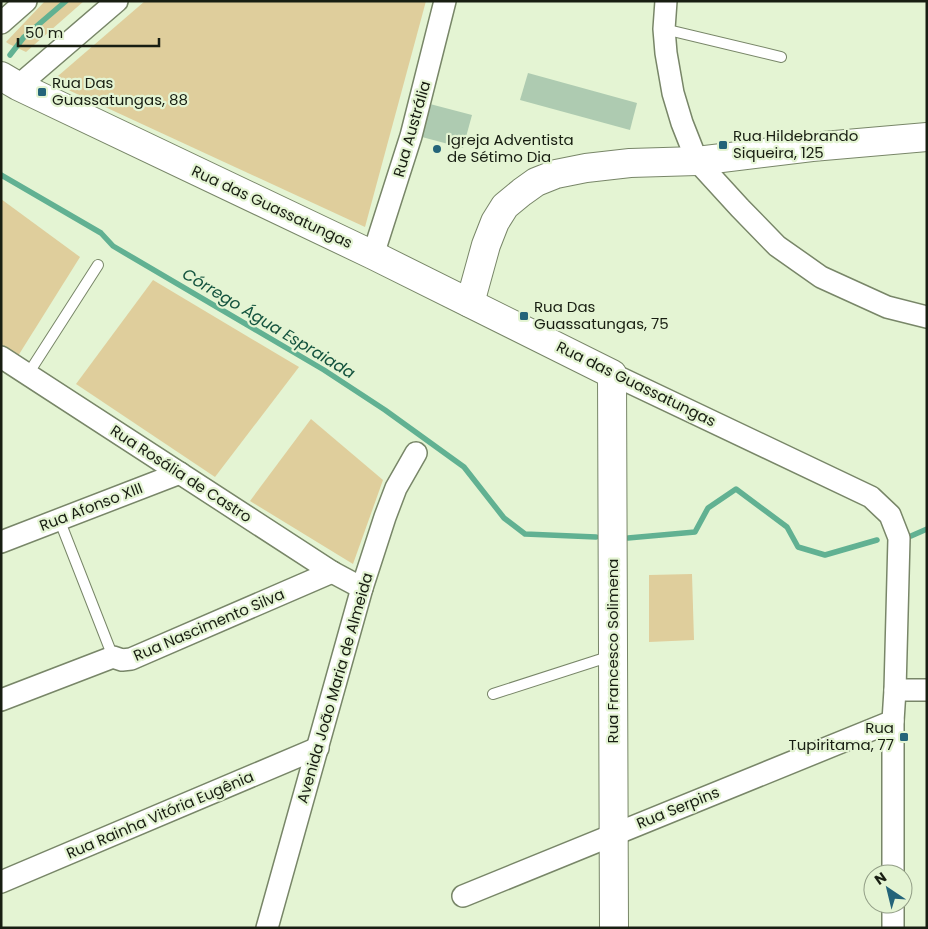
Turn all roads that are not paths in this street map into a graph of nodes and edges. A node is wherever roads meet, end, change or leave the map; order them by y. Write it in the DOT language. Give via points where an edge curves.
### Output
graph roads {
  1 [pos="26,1"];
  2 [pos="118,1"];
  3 [pos="445,1"];
  4 [pos="666,1"];
  5 [pos="1,23"];
  6 [pos="664,29"];
  7 [pos="781,57"];
  8 [pos="10,81"];
  9 [pos="927,137"];
  10 [pos="697,161"];
  11 [pos="373,255"];
  12 [pos="98,264"];
  13 [pos="470,303"];
  14 [pos="927,317"];
  15 [pos="1,357"];
  16 [pos="28,374"];
  17 [pos="612,374"];
  18 [pos="416,453"];
  19 [pos="180,473"];
  20 [pos="59,519"];
  21 [pos="1,542"];
  22 [pos="332,572"];
  23 [pos="362,588"];
  24 [pos="613,656"];
  25 [pos="114,657"];
  26 [pos="895,690"];
  27 [pos="927,690"];
  28 [pos="493,694"];
  29 [pos="1,700"];
  30 [pos="892,721"];
  31 [pos="318,748"];
  32 [pos="613,835"];
  33 [pos="893,864"];
  34 [pos="1,882"];
  35 [pos="463,896"];
  36 [pos="893,914"];
  37 [pos="267,928"];
  38 [pos="614,928"];
  39 [pos="893,928"];
  1 -- 5 [label="street"];
  2 -- 8 [label="street"];
  3 -- 11 [label="street, Rua Austrália" via="411,136"];
  4 -- 6 [label="street"];
  6 -- 7 [label="lane"];
  6 -- 10 [label="street" via="673,93"];
  8 -- 11 [label="street, Rua das Guassatungas"];
  9 -- 10 [label="street"];
  10 -- 13 [label="street" via="586,168 556,174 530,186 505,206 495,222"];
  10 -- 14 [label="street" via="777,246 821,277 887,307"];
  11 -- 13 [label="street, Rua das Guassatungas"];
  12 -- 16 [label="lane"];
  13 -- 17 [label="street, Rua das Guassatungas"];
  15 -- 16 [label="street, Rua Rosália de Castro"];
  16 -- 19 [label="street, Rua Rosália de Castro"];
  17 -- 24 [label="street, Rua Francesco Solimena"];
  17 -- 26 [label="street, Rua das Guassatungas" via="871,497 890,515 899,538"];
  18 -- 23 [label="street, Avenida João Maria de Almeida" via="384,516"];
  19 -- 20 [label="street, Rua Afonso XIII"];
  19 -- 22 [label="street, Rua Rosália de Castro"];
  20 -- 21 [label="street, Rua Afonso XIII"];
  20 -- 25 [label="lane"];
  22 -- 23 [label="street, Rua Rosália de Castro"];
  22 -- 25 [label="street, Rua Nascimento Silva" via="131,659"];
  23 -- 31 [label="street, Avenida João Maria de Almeida"];
  24 -- 28 [label="lane"];
  24 -- 32 [label="street, Rua Francesco Solimena"];
  25 -- 29 [label="street, Rua Nascimento Silva"];
  26 -- 27 [label="street"];
  26 -- 30 [label="street, Rua das Guassatungas"];
  30 -- 32 [label="street, Rua Serpins"];
  30 -- 33 [label="street, Rua das Guassatungas"];
  31 -- 34 [label="street, Rua Rainha Vitória Eugênia"];
  31 -- 37 [label="street, Avenida João Maria de Almeida"];
  32 -- 35 [label="street, Rua Serpins"];
  32 -- 38 [label="street, Rua Francesco Solimena"];
  36 -- 39 [label="street"];
}
